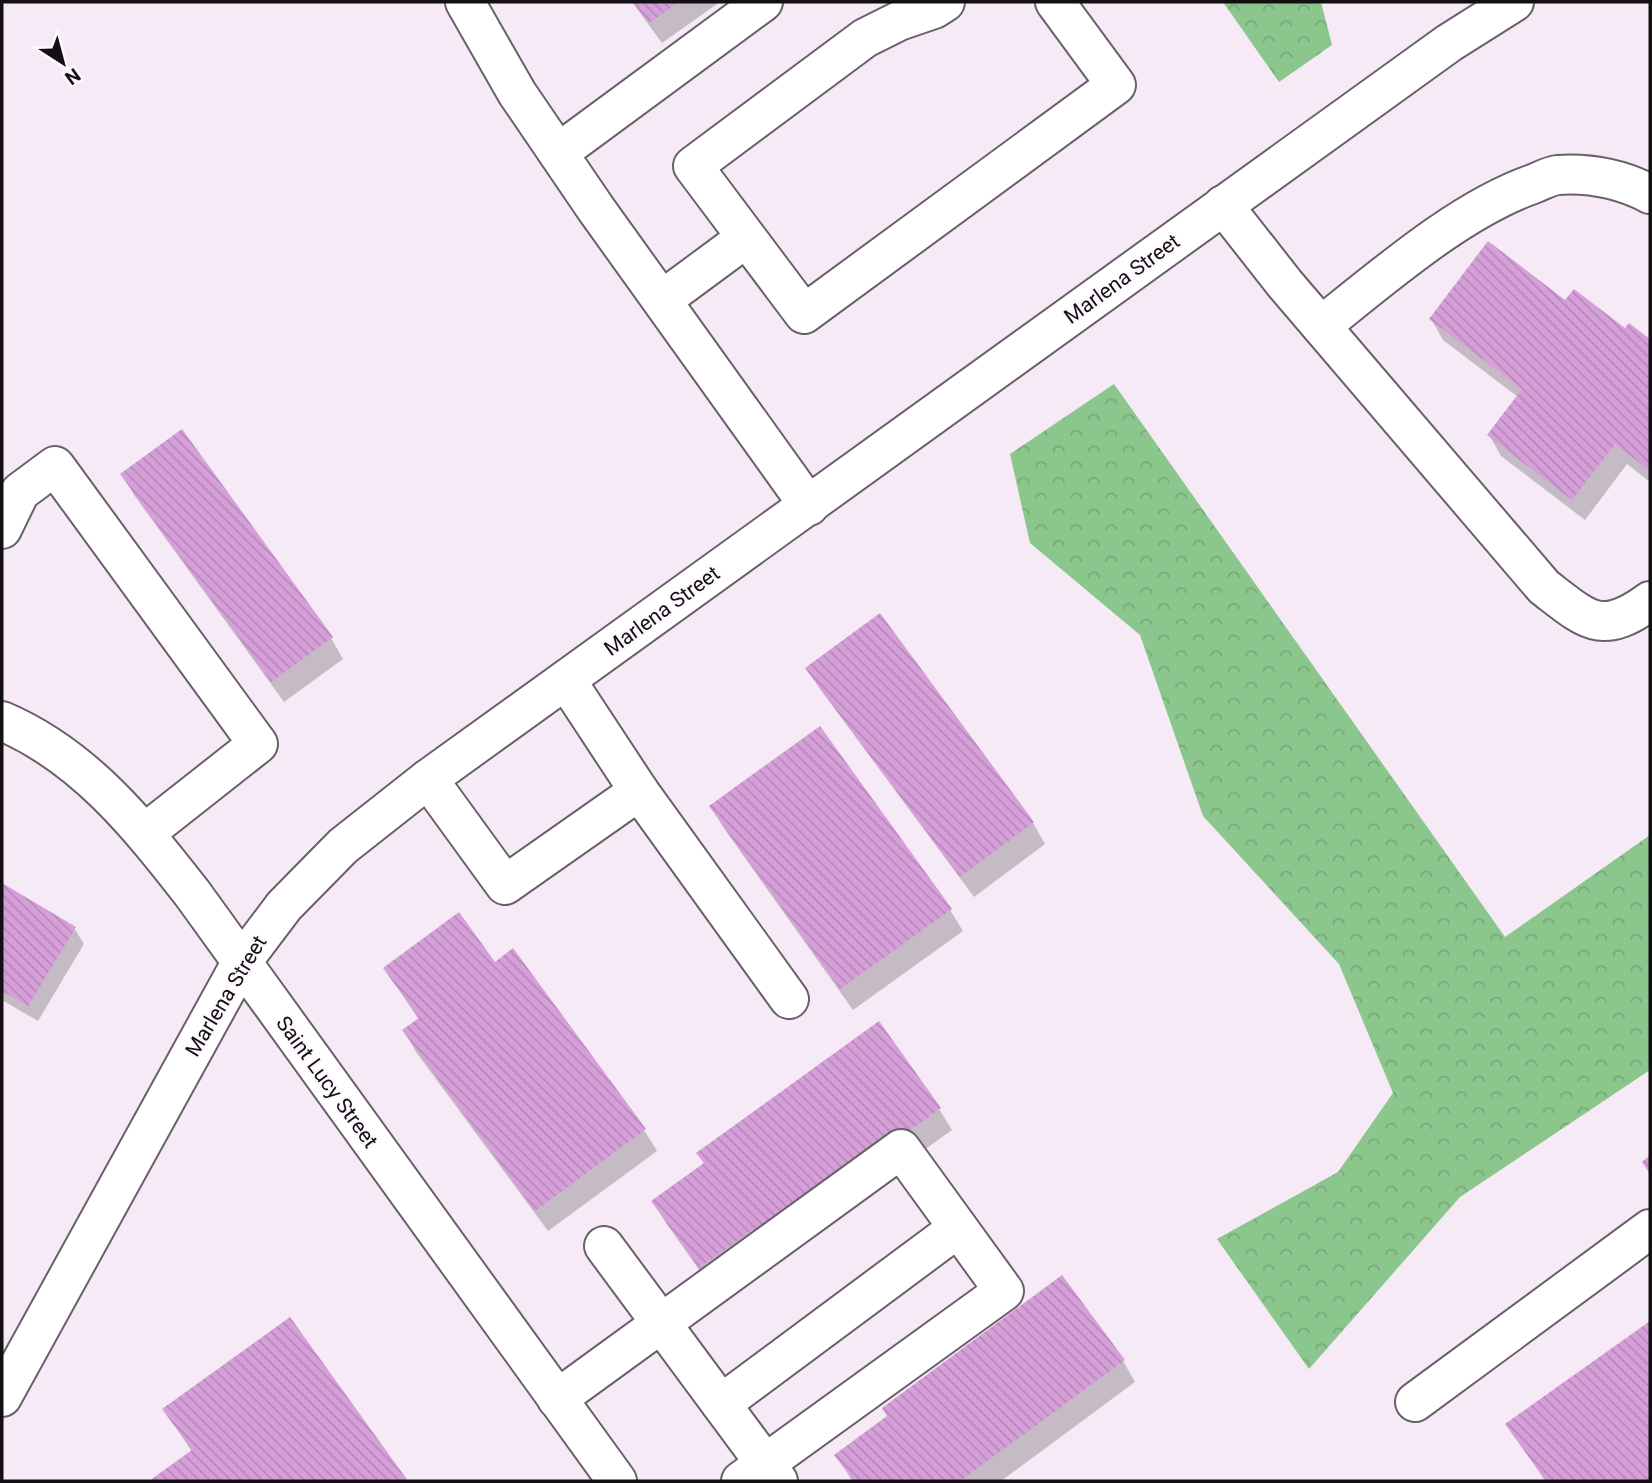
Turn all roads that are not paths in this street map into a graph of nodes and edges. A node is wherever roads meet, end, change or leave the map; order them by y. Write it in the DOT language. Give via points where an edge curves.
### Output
graph roads {
  1 [pos="465,2"];
  2 [pos="763,2"];
  3 [pos="945,2"];
  4 [pos="1055,2"];
  5 [pos="1514,2"];
  6 [pos="558,153"];
  7 [pos="1650,194"];
  8 [pos="1223,205"];
  9 [pos="746,239"];
  10 [pos="662,300"];
  11 [pos="1321,326"];
  12 [pos="809,506"];
  13 [pos="2,529"];
  14 [pos="1650,601"];
  15 [pos="566,680"];
  16 [pos="2,721"];
  17 [pos="428,779"];
  18 [pos="639,791"];
  19 [pos="145,833"];
  20 [pos="241,963"];
  21 [pos="789,999"];
  22 [pos="958,1228"];
  23 [pos="1650,1229"];
  24 [pos="604,1246"];
  25 [pos="661,1323"];
  26 [pos="2,1397"];
  27 [pos="557,1399"];
  28 [pos="1415,1402"];
  29 [pos="721,1404"];
  30 [pos="761,1475"];
  31 [pos="617,1481"];
  1 -- 6 [label="street"];
  2 -- 6 [label="street"];
  3 -- 9 [label="street" via="865,38 693,166"];
  4 -- 9 [label="street" via="1116,85 804,314"];
  5 -- 8 [label="street, Marlena Street" via="1449,43"];
  6 -- 10 [label="street"];
  7 -- 11 [label="street" via="1602,176 1555,175 1514,190 1465,218"];
  8 -- 11 [label="street"];
  8 -- 12 [label="street, Marlena Street"];
  9 -- 10 [label="street"];
  10 -- 12 [label="street"];
  11 -- 14 [label="street" via="1544,587 1577,612 1600,622 1617,620"];
  12 -- 15 [label="street, Marlena Street"];
  13 -- 19 [label="street" via="20,492 55,466 258,744"];
  15 -- 17 [label="street, Marlena Street"];
  15 -- 18 [label="street"];
  16 -- 19 [label="street, Saint Lucy Street" via="66,756"];
  17 -- 18 [label="street" via="505,885"];
  17 -- 20 [label="street, Marlena Street" via="343,846 284,906"];
  18 -- 21 [label="street"];
  19 -- 20 [label="street, Saint Lucy Street"];
  20 -- 26 [label="street, Marlena Street"];
  20 -- 27 [label="street, Saint Lucy Street"];
  22 -- 25 [label="street" via="901,1149"];
  22 -- 29 [label="street"];
  22 -- 30 [label="street" via="1004,1291"];
  23 -- 28 [label="street"];
  24 -- 25 [label="street"];
  25 -- 27 [label="street"];
  25 -- 29 [label="street"];
  27 -- 31 [label="street, Saint Lucy Street"];
  29 -- 30 [label="street"];
}
